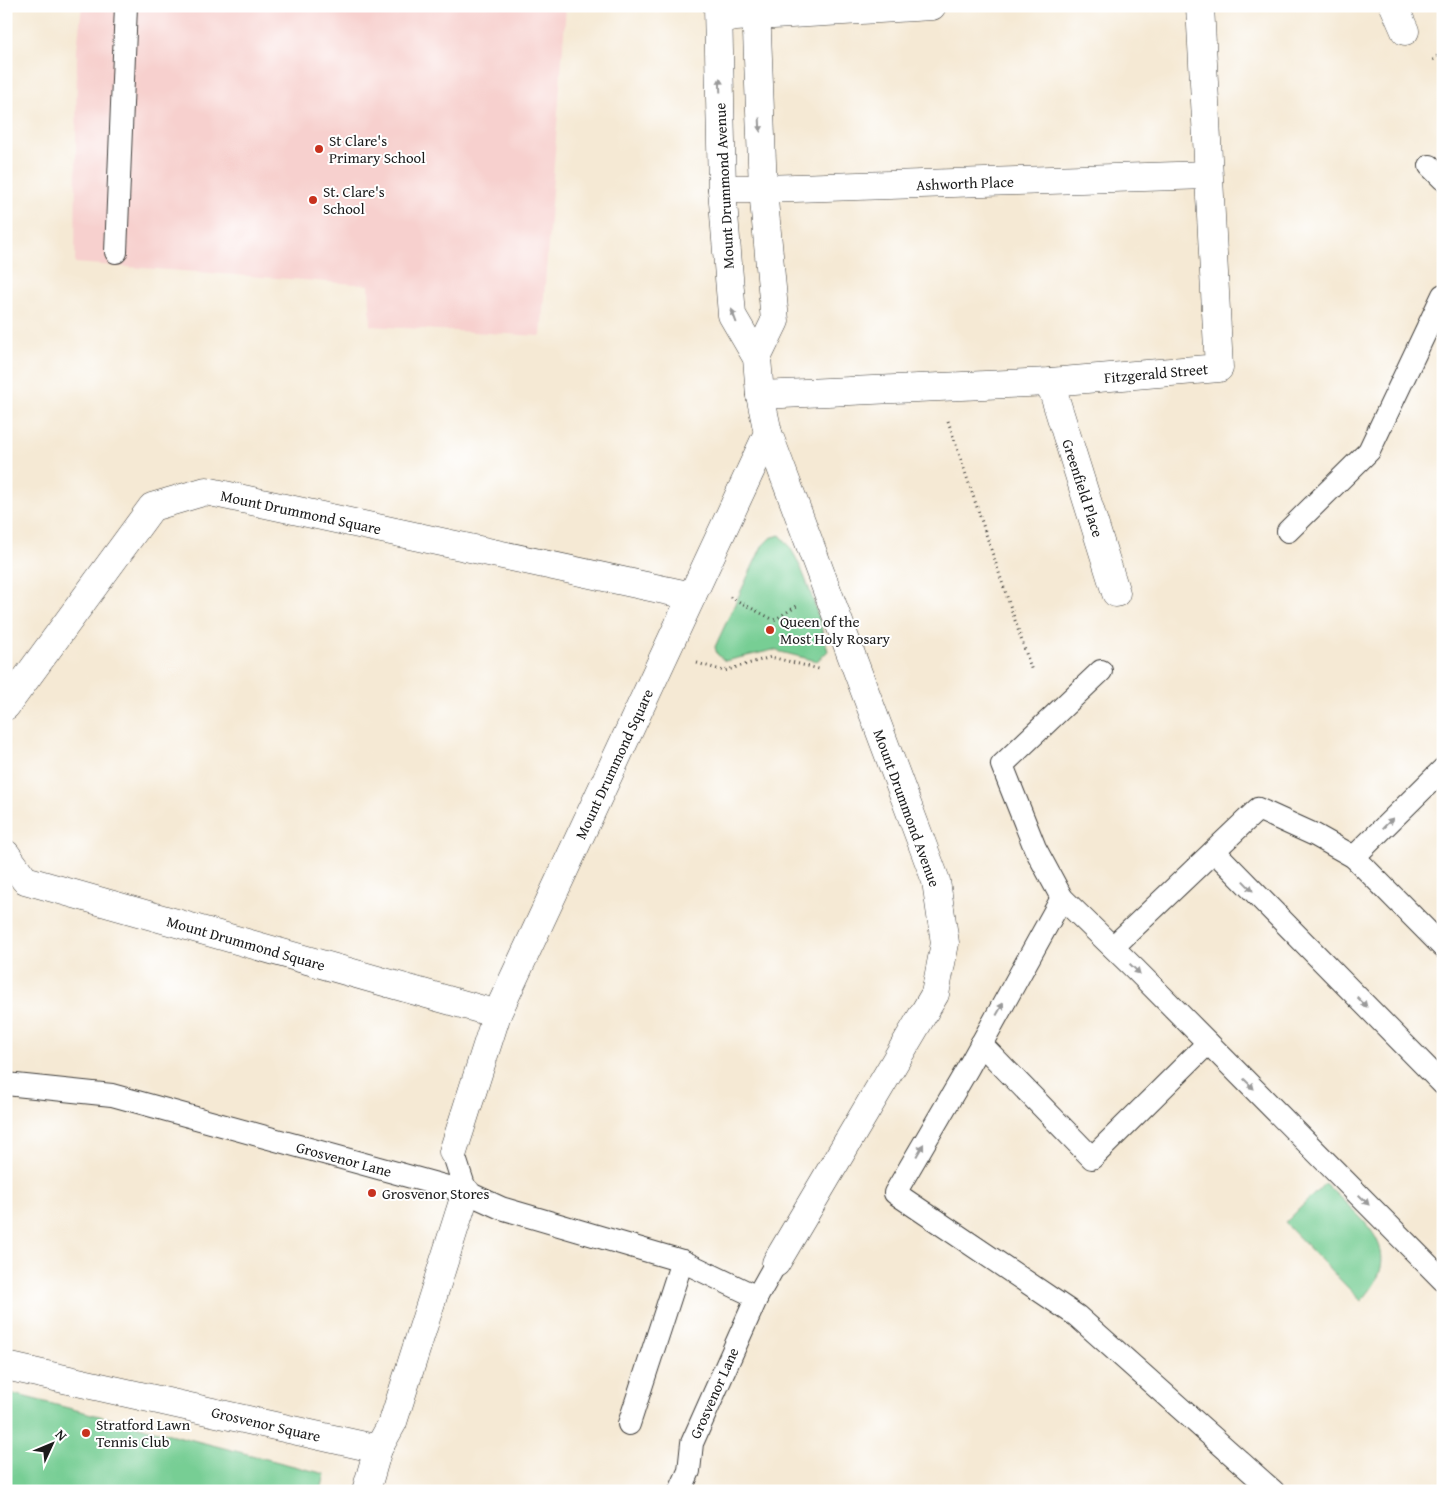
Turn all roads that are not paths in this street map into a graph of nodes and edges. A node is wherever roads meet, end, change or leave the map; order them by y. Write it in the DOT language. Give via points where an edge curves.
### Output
graph roads {
  1 [pos="126,6"];
  2 [pos="932,6"];
  3 [pos="1200,6"];
  4 [pos="1394,6"];
  5 [pos="755,11"];
  6 [pos="718,12"];
  7 [pos="1405,31"];
  8 [pos="1208,175"];
  9 [pos="722,189"];
  10 [pos="763,189"];
  11 [pos="116,252"];
  12 [pos="1443,295"];
  13 [pos="758,358"];
  14 [pos="1050,382"];
  15 [pos="760,395"];
  16 [pos="768,433"];
  17 [pos="1288,531"];
  18 [pos="1116,593"];
  19 [pos="692,596"];
  20 [pos="1101,671"];
  21 [pos="6,706"];
  22 [pos="1443,769"];
  23 [pos="1214,851"];
  24 [pos="6,854"];
  25 [pos="1354,858"];
  26 [pos="1062,898"];
  27 [pos="1113,947"];
  28 [pos="1443,947"];
  29 [pos="497,1014"];
  30 [pos="1208,1042"];
  31 [pos="981,1044"];
  32 [pos="6,1084"];
  33 [pos="1443,1084"];
  34 [pos="453,1152"];
  35 [pos="466,1192"];
  36 [pos="682,1261"];
  37 [pos="776,1263"];
  38 [pos="1443,1280"];
  39 [pos="756,1297"];
  40 [pos="6,1366"];
  41 [pos="630,1424"];
  42 [pos="378,1449"];
  43 [pos="366,1491"];
  44 [pos="680,1491"];
  45 [pos="1273,1491"];
  1 -- 11 [label="lane"];
  2 -- 5 [label="street"];
  3 -- 8 [label="street, Fitzgerald Street"];
  4 -- 7 [label="street"];
  5 -- 6 [label="street"];
  5 -- 10 [label="street, Mount Drummond Avenue, one-way"];
  9 -- 6 [label="street, Mount Drummond Avenue, one-way"];
  8 -- 10 [label="street, Ashworth Place"];
  8 -- 14 [label="street, Fitzgerald Street" via="1219,368"];
  9 -- 10 [label="street, Ashworth Place"];
  13 -- 9 [label="street, Mount Drummond Avenue, one-way" via="732,315"];
  10 -- 13 [label="street, Mount Drummond Avenue" via="775,321"];
  12 -- 17 [label="lane" via="1369,451"];
  13 -- 15 [label="street, Mount Drummond Avenue"];
  14 -- 15 [label="street, Fitzgerald Street"];
  14 -- 18 [label="street, Greenfield Place"];
  15 -- 16 [label="street, Mount Drummond Avenue"];
  16 -- 19 [label="street, Mount Drummond Square"];
  16 -- 37 [label="street, Mount Drummond Avenue" via="936,881 945,942 935,994"];
  19 -- 21 [label="street, Mount Drummond Square" via="206,491 152,507"];
  19 -- 29 [label="street, Mount Drummond Square"];
  20 -- 26 [label="lane" via="1002,765 1035,848"];
  25 -- 22 [label="lane, one-way"];
  23 -- 25 [label="lane" via="1258,809 1315,835"];
  23 -- 27 [label="lane"];
  23 -- 33 [label="lane, one-way"];
  24 -- 29 [label="street, Mount Drummond Square" via="25,880"];
  25 -- 28 [label="lane"];
  26 -- 27 [label="lane"];
  31 -- 26 [label="lane, one-way"];
  27 -- 30 [label="lane, one-way"];
  29 -- 34 [label="street, Mount Drummond Square"];
  30 -- 31 [label="lane" via="1092,1158"];
  30 -- 38 [label="lane, one-way"];
  45 -- 31 [label="lane, one-way" via="1077,1316 895,1192"];
  32 -- 35 [label="lane, Grosvenor Lane" via="112,1095"];
  34 -- 35 [label="lane, Mount Drummond Square"];
  35 -- 36 [label="lane, Grosvenor Lane" via="501,1208"];
  35 -- 42 [label="street" via="393,1422"];
  36 -- 39 [label="lane, Grosvenor Lane"];
  36 -- 41 [label="lane"];
  37 -- 39 [label="lane, Grosvenor Lane"];
  39 -- 44 [label="lane, Grosvenor Lane" via="692,1443 689,1471"];
  40 -- 42 [label="street, Grosvenor Square"];
  42 -- 43 [label="street"];
}
